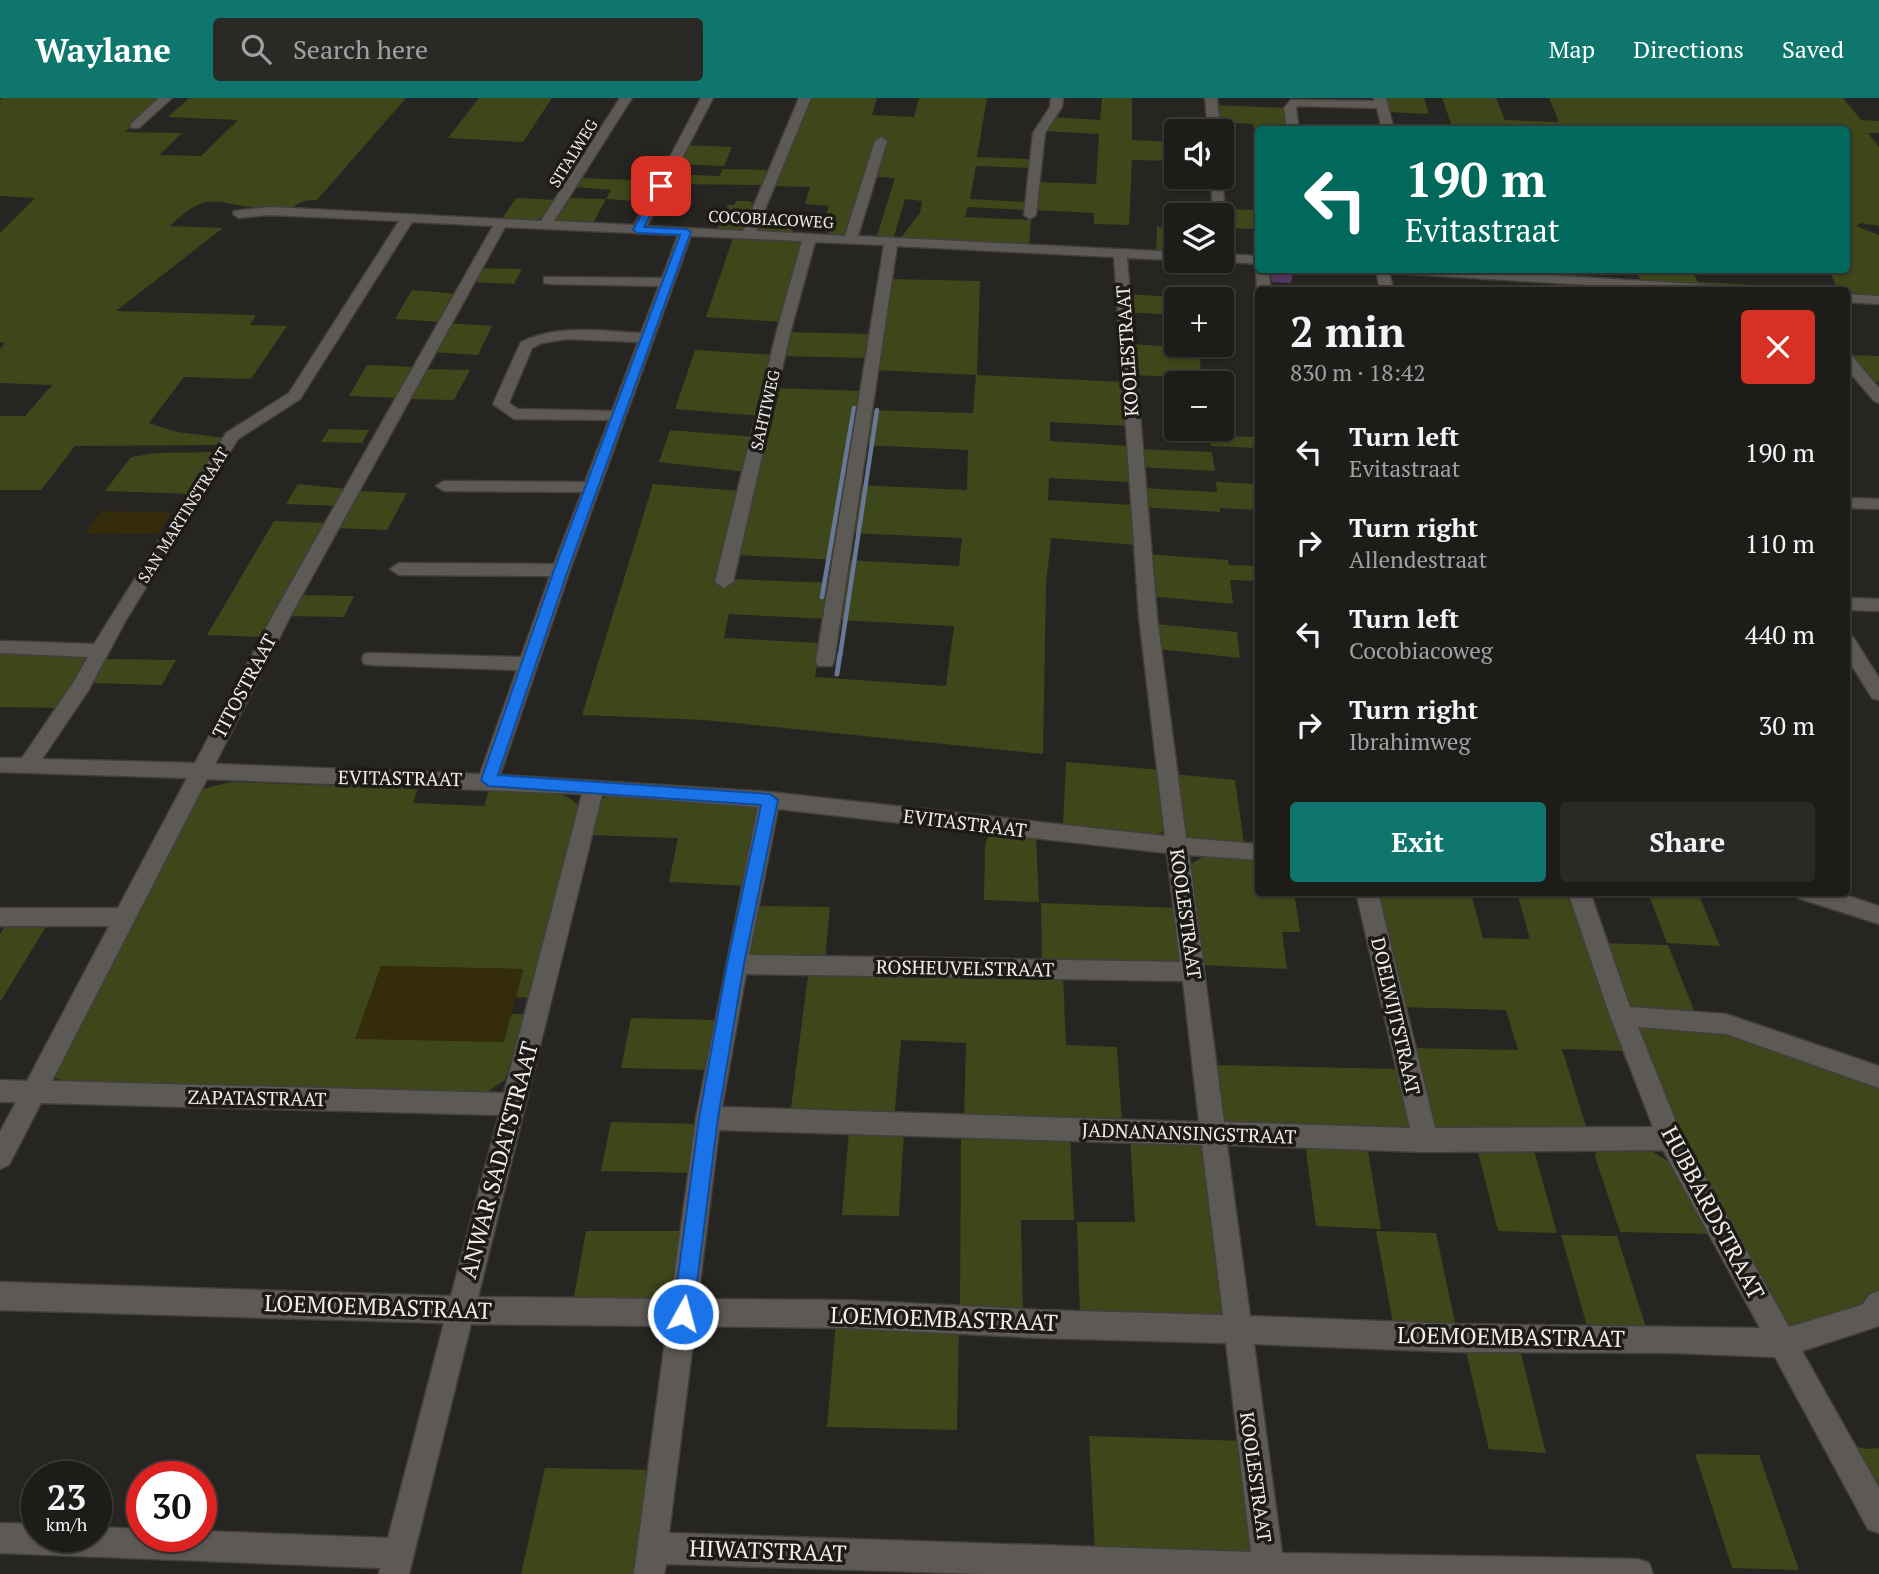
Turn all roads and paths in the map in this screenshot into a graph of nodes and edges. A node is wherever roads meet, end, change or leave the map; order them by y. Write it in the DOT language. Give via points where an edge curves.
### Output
graph roads {
  1 [pos="166,98"];
  2 [pos="626,98"];
  3 [pos="708,98"];
  4 [pos="805,98"];
  5 [pos="1057,98"];
  6 [pos="1211,98"];
  7 [pos="1381,102"];
  8 [pos="1213,119"];
  9 [pos="135,126"];
  10 [pos="1292,126"];
  11 [pos="1387,126"];
  12 [pos="881,141"];
  13 [pos="239,214"];
  14 [pos="1030,215"];
  15 [pos="408,218"];
  16 [pos="501,223"];
  17 [pos="545,225"];
  18 [pos="638,230"];
  19 [pos="686,232"];
  20 [pos="748,235"];
  21 [pos="809,238"];
  22 [pos="850,240"];
  23 [pos="891,243"];
  24 [pos="1121,253"];
  25 [pos="1164,255"];
  26 [pos="1234,259"];
  27 [pos="1255,260"];
  28 [pos="1460,273"];
  29 [pos="1631,273"];
  30 [pos="1488,275"];
  31 [pos="549,280"];
  32 [pos="666,282"];
  33 [pos="1636,284"];
  34 [pos="1580,286"];
  35 [pos="1494,287"];
  36 [pos="1659,287"];
  37 [pos="1850,298"];
  38 [pos="1879,300"];
  39 [pos="646,338"];
  40 [pos="1850,363"];
  41 [pos="1879,398"];
  42 [pos="617,416"];
  43 [pos="444,486"];
  44 [pos="592,487"];
  45 [pos="1850,503"];
  46 [pos="1879,504"];
  47 [pos="400,569"];
  48 [pos="561,570"];
  49 [pos="724,583"];
  50 [pos="1850,604"];
  51 [pos="1879,605"];
  52 [pos="0,647"];
  53 [pos="1850,647"];
  54 [pos="100,650"];
  55 [pos="371,659"];
  56 [pos="825,661"];
  57 [pos="528,664"];
  58 [pos="1879,693"];
  59 [pos="0,765"];
  60 [pos="27,766"];
  61 [pos="200,772"];
  62 [pos="488,780"];
  63 [pos="594,788"];
  64 [pos="770,800"];
  65 [pos="1176,847"];
  66 [pos="1255,852"];
  67 [pos="1368,896"];
  68 [pos="1580,896"];
  69 [pos="1819,896"];
  70 [pos="1879,915"];
  71 [pos="0,917"];
  72 [pos="125,917"];
  73 [pos="736,964"];
  74 [pos="1195,972"];
  75 [pos="1622,1016"];
  76 [pos="1879,1077"];
  77 [pos="0,1091"];
  78 [pos="33,1092"];
  79 [pos="514,1104"];
  80 [pos="708,1118"];
  81 [pos="1213,1133"];
  82 [pos="1670,1138"];
  83 [pos="1425,1140"];
  84 [pos="0,1157"];
  85 [pos="0,1296"];
  86 [pos="1879,1305"];
  87 [pos="460,1310"];
  88 [pos="683,1314"];
  89 [pos="1237,1330"];
  90 [pos="1783,1343"];
  91 [pos="1879,1518"];
  92 [pos="0,1538"];
  93 [pos="651,1561"];
  94 [pos="396,1564"];
  95 [pos="1269,1570"];
  96 [pos="1638,1574"];
  1 -- 9 [label="street"];
  2 -- 17 [label="street, SITALWEG"];
  3 -- 18 [label="street"];
  4 -- 20 [label="street"];
  5 -- 14 [label="street" via="1039,133"];
  6 -- 8 [label="street"];
  7 -- 10 [label="street" via="1295,102 1290,108"];
  7 -- 11 [label="street"];
  12 -- 22 [label="street"];
  13 -- 15 [label="street, COCOBIACOWEG" via="270,211"];
  15 -- 16 [label="street, COCOBIACOWEG"];
  15 -- 54 [label="street, SAN MARTINSTRAAT" via="295,396 232,436"];
  16 -- 17 [label="street, COCOBIACOWEG"];
  16 -- 61 [label="street, TITOSTRAAT" via="282,615"];
  17 -- 18 [label="street, COCOBIACOWEG"];
  18 -- 19 [label="street, COCOBIACOWEG"];
  19 -- 20 [label="street, COCOBIACOWEG"];
  19 -- 32 [label="street"];
  20 -- 21 [label="street, COCOBIACOWEG"];
  21 -- 22 [label="street, COCOBIACOWEG"];
  21 -- 49 [label="street, SAHTIWEG"];
  22 -- 23 [label="street, COCOBIACOWEG"];
  23 -- 24 [label="street, COCOBIACOWEG"];
  23 -- 56 [label="street"];
  24 -- 25 [label="street, COCOBIACOWEG"];
  24 -- 65 [label="street, KOOLESTRAAT" via="1148,617"];
  26 -- 27 [label="street"];
  28 -- 30 [label="street"];
  29 -- 33 [label="street"];
  30 -- 34 [label="street"];
  30 -- 35 [label="street"];
  31 -- 32 [label="street"];
  32 -- 39 [label="street"];
  33 -- 34 [label="street"];
  33 -- 36 [label="street"];
  37 -- 38 [label="street"];
  39 -- 42 [label="street"];
  39 -- 42 [label="street" via="549,336 532,341 526,345 501,404 514,414"];
  40 -- 41 [label="street"];
  42 -- 44 [label="street"];
  43 -- 44 [label="street"];
  44 -- 48 [label="street"];
  45 -- 46 [label="street"];
  47 -- 48 [label="street"];
  48 -- 57 [label="street"];
  50 -- 51 [label="street"];
  52 -- 54 [label="street"];
  53 -- 58 [label="street"];
  54 -- 60 [label="street, SAN MARTINSTRAAT"];
  55 -- 57 [label="street"];
  57 -- 62 [label="street"];
  59 -- 60 [label="street, EVITASTRAAT"];
  60 -- 61 [label="street, EVITASTRAAT"];
  61 -- 62 [label="street, EVITASTRAAT"];
  61 -- 72 [label="street, TITOSTRAAT"];
  62 -- 63 [label="street, EVITASTRAAT"];
  63 -- 64 [label="street, EVITASTRAAT"];
  63 -- 79 [label="street, ANWAR SADATSTRAAT"];
  64 -- 65 [label="street, EVITASTRAAT"];
  64 -- 73 [label="street"];
  65 -- 66 [label="street, EVITASTRAAT"];
  65 -- 74 [label="street, KOOLESTRAAT"];
  67 -- 83 [label="street, DOELWIJTSTRAAT"];
  68 -- 75 [label="street, HUBBARDSTRAAT"];
  69 -- 70 [label="street"];
  71 -- 72 [label="street"];
  72 -- 78 [label="street, TITOSTRAAT"];
  73 -- 74 [label="street, ROSHEUVELSTRAAT"];
  73 -- 80 [label="street"];
  74 -- 81 [label="street, KOOLESTRAAT"];
  75 -- 76 [label="street" via="1726,1024"];
  75 -- 82 [label="street, HUBBARDSTRAAT"];
  77 -- 78 [label="street, ZAPATASTRAAT"];
  78 -- 79 [label="street, ZAPATASTRAAT"];
  78 -- 84 [label="street, TITOSTRAAT"];
  79 -- 87 [label="street, ANWAR SADATSTRAAT"];
  80 -- 81 [label="street, JADNANANSINGSTRAAT"];
  80 -- 88 [label="street"];
  81 -- 83 [label="street, JADNANANSINGSTRAAT"];
  81 -- 89 [label="street, KOOLESTRAAT"];
  82 -- 83 [label="street, JADNANANSINGSTRAAT"];
  82 -- 90 [label="street, HUBBARDSTRAAT"];
  85 -- 87 [label="street, LOEMOEMBASTRAAT"];
  86 -- 90 [label="street, LOEMOEMBASTRAAT" via="1871,1316"];
  87 -- 88 [label="street, LOEMOEMBASTRAAT"];
  87 -- 94 [label="street, ANWAR SADATSTRAAT"];
  88 -- 89 [label="street, LOEMOEMBASTRAAT" via="847,1314"];
  88 -- 93 [label="street"];
  89 -- 90 [label="street, LOEMOEMBASTRAAT"];
  89 -- 95 [label="street, KOOLESTRAAT"];
  90 -- 91 [label="street, HUBBARDSTRAAT"];
  92 -- 94 [label="street"];
  93 -- 95 [label="street, HIWATSTRAAT"];
  95 -- 96 [label="street, HIWATSTRAAT"];
}
